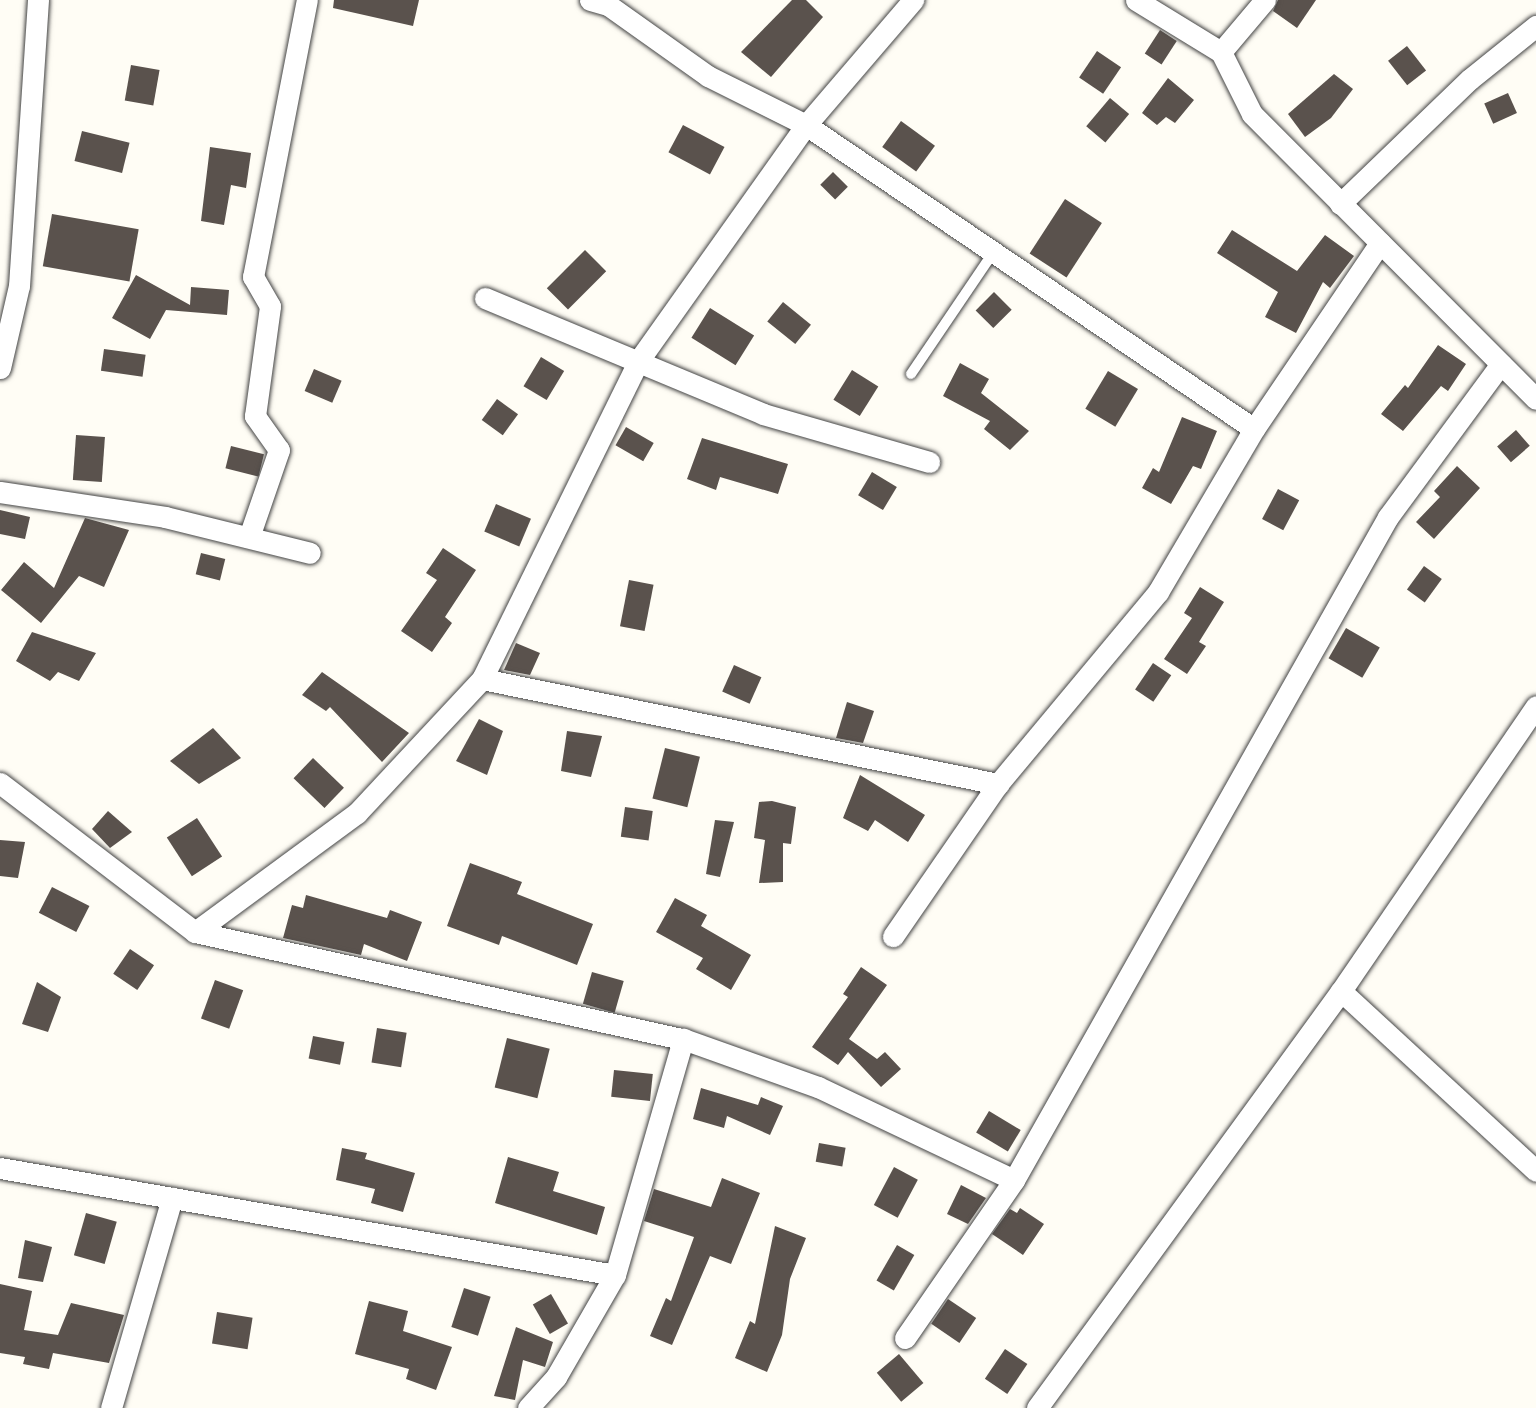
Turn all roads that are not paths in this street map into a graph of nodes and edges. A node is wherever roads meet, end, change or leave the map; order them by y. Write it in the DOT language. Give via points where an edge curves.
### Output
graph roads {
  1 [pos="38,0"];
  2 [pos="307,0"];
  3 [pos="590,0"];
  4 [pos="913,0"];
  5 [pos="1136,0"];
  6 [pos="1265,0"];
  7 [pos="1536,26"];
  8 [pos="1221,52"];
  9 [pos="806,125"];
  10 [pos="1340,204"];
  11 [pos="1380,243"];
  12 [pos="995,250"];
  13 [pos="485,298"];
  14 [pos="639,360"];
  15 [pos="1501,364"];
  16 [pos="0,368"];
  17 [pos="911,374"];
  18 [pos="1536,399"];
  19 [pos="1254,429"];
  20 [pos="929,462"];
  21 [pos="0,492"];
  22 [pos="249,537"];
  23 [pos="310,552"];
  24 [pos="482,679"];
  25 [pos="1536,706"];
  26 [pos="0,783"];
  27 [pos="998,784"];
  28 [pos="195,932"];
  29 [pos="893,936"];
  30 [pos="1341,991"];
  31 [pos="683,1039"];
  32 [pos="0,1168"];
  33 [pos="1536,1171"];
  34 [pos="1014,1180"];
  35 [pos="172,1198"];
  36 [pos="615,1275"];
  37 [pos="905,1338"];
  38 [pos="111,1408"];
  39 [pos="528,1408"];
  40 [pos="1037,1408"];
  1 -- 16 [label="street" via="19,286"];
  2 -- 22 [label="street" via="253,277 270,306 256,416 279,450"];
  3 -- 9 [label="street" via="608,5 708,76"];
  4 -- 9 [label="street"];
  5 -- 8 [label="street"];
  6 -- 8 [label="street"];
  7 -- 10 [label="street" via="1470,79"];
  8 -- 10 [label="street" via="1252,114"];
  9 -- 12 [label="street"];
  9 -- 14 [label="street"];
  10 -- 11 [label="street"];
  11 -- 15 [label="street"];
  11 -- 19 [label="street"];
  12 -- 17 [label="lane"];
  12 -- 19 [label="street"];
  13 -- 14 [label="street"];
  14 -- 20 [label="street" via="763,414"];
  14 -- 24 [label="street"];
  15 -- 18 [label="street"];
  15 -- 34 [label="street" via="1388,517"];
  19 -- 27 [label="street" via="1158,592"];
  21 -- 22 [label="street" via="165,517"];
  22 -- 23 [label="street"];
  24 -- 27 [label="street"];
  24 -- 28 [label="street" via="357,813"];
  25 -- 30 [label="street"];
  26 -- 28 [label="street"];
  27 -- 29 [label="street"];
  28 -- 31 [label="street"];
  30 -- 33 [label="street"];
  30 -- 40 [label="street"];
  31 -- 34 [label="street" via="818,1087"];
  31 -- 36 [label="street"];
  32 -- 35 [label="street"];
  34 -- 37 [label="street"];
  35 -- 36 [label="street"];
  35 -- 38 [label="street"];
  36 -- 39 [label="street" via="556,1377"];
}
